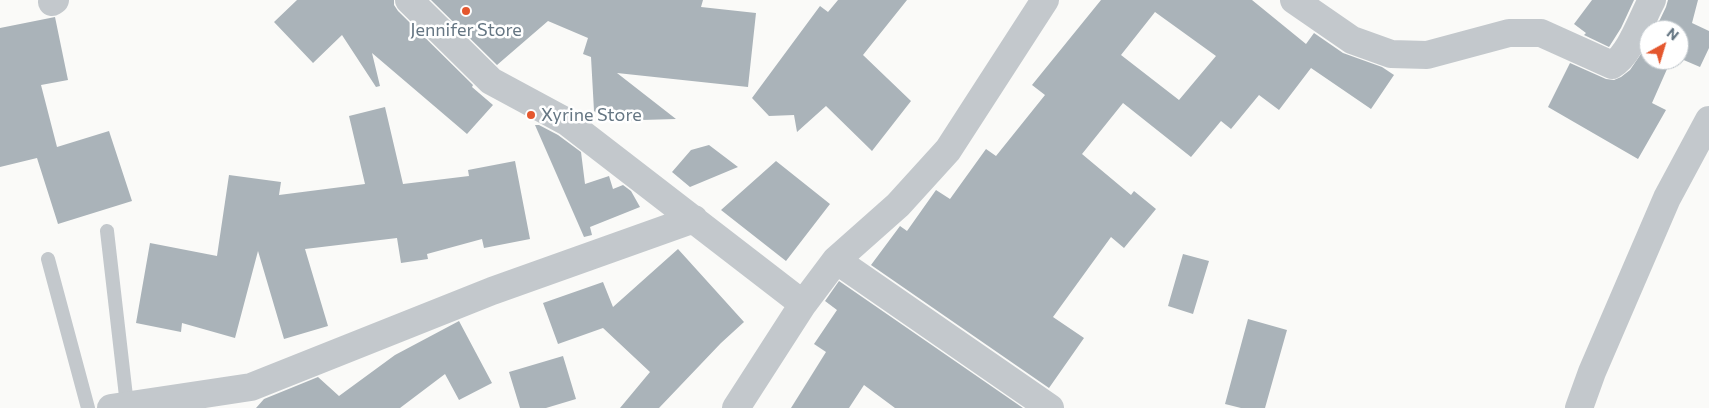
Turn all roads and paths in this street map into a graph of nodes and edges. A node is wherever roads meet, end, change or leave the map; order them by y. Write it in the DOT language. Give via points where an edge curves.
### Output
graph roads {
  1 [pos="409,0"];
  2 [pos="1045,0"];
  3 [pos="1294,0"];
  4 [pos="1652,0"];
  5 [pos="1709,120"];
  6 [pos="694,219"];
  7 [pos="107,232"];
  8 [pos="48,259"];
  9 [pos="836,260"];
  10 [pos="803,304"];
  11 [pos="119,406"];
  12 [pos="88,408"];
  13 [pos="736,408"];
  14 [pos="1050,408"];
  15 [pos="1578,408"];
  1 -- 6 [label="street" via="491,81 567,122"];
  2 -- 9 [label="street" via="948,150 898,205"];
  3 -- 4 [label="street" via="1352,40 1391,54 1427,54 1509,33 1541,33 1612,65 1628,48"];
  5 -- 15 [label="street" via="1667,198"];
  6 -- 10 [label="street"];
  6 -- 11 [label="street" via="492,291 251,387"];
  7 -- 11 [label="lane"];
  8 -- 12 [label="lane"];
  9 -- 10 [label="street"];
  9 -- 14 [label="street"];
  10 -- 13 [label="street"];
}
